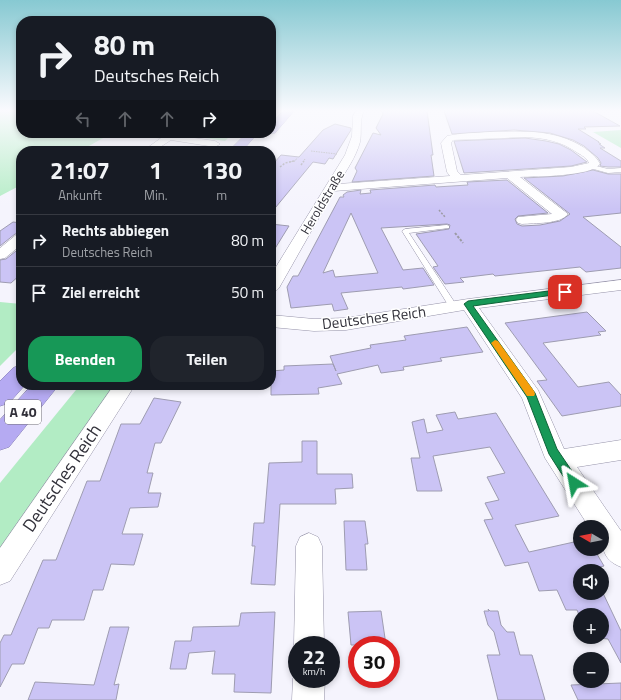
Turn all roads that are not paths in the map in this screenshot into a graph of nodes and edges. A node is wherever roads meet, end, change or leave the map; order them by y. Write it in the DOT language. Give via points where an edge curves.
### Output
graph roads {
  1 [pos="355,144"];
  2 [pos="446,144"];
  3 [pos="570,144"];
  4 [pos="592,167"];
  5 [pos="621,170"];
  6 [pos="510,175"];
  7 [pos="459,179"];
  8 [pos="330,188"];
  9 [pos="522,220"];
  10 [pos="447,227"];
  11 [pos="16,242"];
  12 [pos="0,254"];
  13 [pos="276,280"];
  14 [pos="621,285"];
  15 [pos="461,305"];
  16 [pos="276,321"];
  17 [pos="16,379"];
  18 [pos="42,390"];
  19 [pos="122,390"];
  20 [pos="0,396"];
  21 [pos="0,440"];
  22 [pos="621,450"];
  23 [pos="558,460"];
  24 [pos="309,546"];
  25 [pos="621,554"];
  26 [pos="0,571"];
  27 [pos="309,636"];
  28 [pos="308,688"];
  29 [pos="308,700"];
  1 -- 8 [label="street, Heroldstraße"];
  2 -- 7 [label="street" via="452,172"];
  3 -- 4 [label="street" via="592,158 595,164"];
  4 -- 5 [label="lane"];
  4 -- 6 [label="street"];
  6 -- 7 [label="street"];
  6 -- 9 [label="street" via="562,214 557,217"];
  7 -- 8 [label="street"];
  8 -- 13 [label="street, Heroldstraße"];
  10 -- 15 [label="lane, Deutsches Reich" via="405,231"];
  11 -- 12 [label="street"];
  14 -- 15 [label="street, Deutsches Reich"];
  15 -- 16 [label="street, Deutsches Reich" via="346,324 314,325"];
  15 -- 23 [label="street" via="532,395"];
  17 -- 20 [label="highway, A 40"];
  18 -- 21 [label="highway, A 40"];
  19 -- 26 [label="street, Deutsches Reich"];
  22 -- 23 [label="street"];
  23 -- 25 [label="street"];
  24 -- 27 [label="street"];
  28 -- 29 [label="street"];
}
